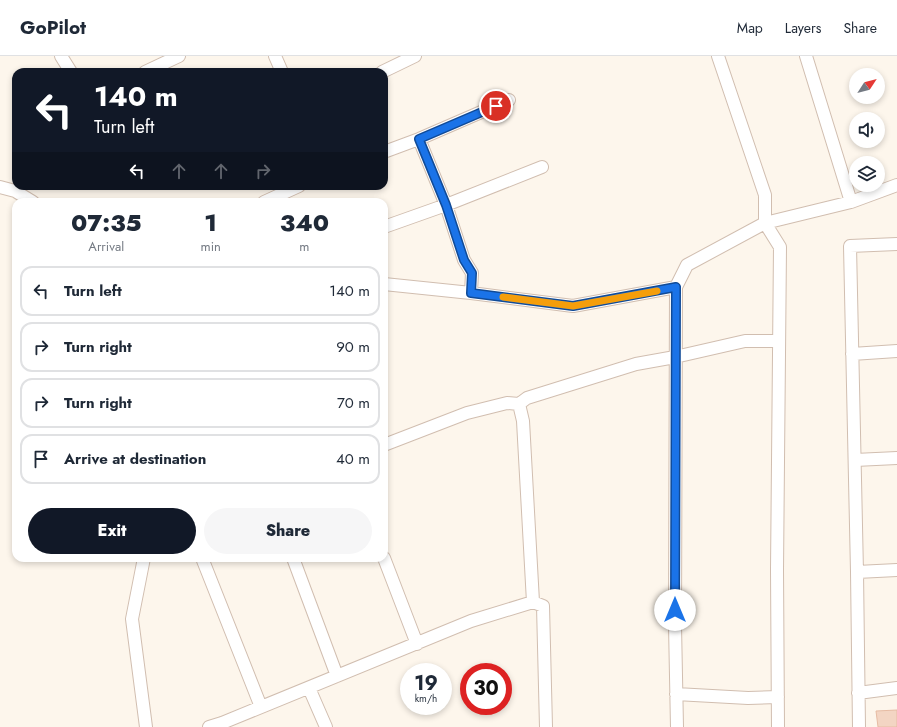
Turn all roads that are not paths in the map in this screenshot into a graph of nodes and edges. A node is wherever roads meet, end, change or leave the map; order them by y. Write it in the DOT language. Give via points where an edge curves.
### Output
graph roads {
  1 [pos="61,56"];
  2 [pos="179,56"];
  3 [pos="275,56"];
  4 [pos="416,56"];
  5 [pos="718,56"];
  6 [pos="806,56"];
  7 [pos="69,68"];
  8 [pos="154,68"];
  9 [pos="280,68"];
  10 [pos="388,69"];
  11 [pos="509,100"];
  12 [pos="419,139"];
  13 [pos="388,151"];
  14 [pos="542,167"];
  15 [pos="897,185"];
  16 [pos="0,187"];
  17 [pos="290,190"];
  18 [pos="27,198"];
  19 [pos="273,198"];
  20 [pos="851,202"];
  21 [pos="446,205"];
  22 [pos="765,223"];
  23 [pos="388,226"];
  24 [pos="897,244"];
  25 [pos="388,284"];
  26 [pos="676,287"];
  27 [pos="471,293"];
  28 [pos="779,341"];
  29 [pos="897,351"];
  30 [pos="852,354"];
  31 [pos="676,358"];
  32 [pos="519,404"];
  33 [pos="388,443"];
  34 [pos="897,458"];
  35 [pos="855,460"];
  36 [pos="143,562"];
  37 [pos="204,562"];
  38 [pos="294,562"];
  39 [pos="385,562"];
  40 [pos="897,570"];
  41 [pos="857,572"];
  42 [pos="533,602"];
  43 [pos="416,644"];
  44 [pos="336,676"];
  45 [pos="309,688"];
  46 [pos="897,688"];
  47 [pos="858,693"];
  48 [pos="676,694"];
  49 [pos="778,697"];
  50 [pos="261,707"];
  51 [pos="146,727"];
  52 [pos="209,727"];
  53 [pos="326,727"];
  54 [pos="546,727"];
  55 [pos="677,727"];
  56 [pos="778,727"];
  57 [pos="859,727"];
  1 -- 7 [label="street"];
  2 -- 8 [label="street"];
  3 -- 9 [label="street"];
  4 -- 10 [label="street"];
  5 -- 22 [label="street" via="765,195"];
  6 -- 20 [label="street"];
  11 -- 12 [label="street"];
  12 -- 13 [label="street"];
  12 -- 21 [label="street"];
  14 -- 21 [label="street"];
  15 -- 20 [label="street"];
  16 -- 18 [label="street"];
  17 -- 19 [label="street"];
  20 -- 22 [label="street"];
  21 -- 23 [label="street"];
  21 -- 27 [label="street" via="464,260 472,273"];
  22 -- 26 [label="street" via="687,265"];
  22 -- 28 [label="street" via="780,247"];
  24 -- 30 [label="street" via="850,246"];
  25 -- 27 [label="street"];
  26 -- 27 [label="street" via="573,306"];
  26 -- 31 [label="street"];
  28 -- 31 [label="street" via="745,341"];
  28 -- 49 [label="street"];
  29 -- 30 [label="street"];
  30 -- 35 [label="street"];
  31 -- 32 [label="street" via="636,364 527,398"];
  31 -- 48 [label="street"];
  32 -- 33 [label="street" via="507,403 467,413"];
  32 -- 42 [label="street" via="523,420"];
  34 -- 35 [label="street"];
  35 -- 41 [label="street"];
  36 -- 51 [label="street" via="132,619"];
  37 -- 50 [label="street"];
  38 -- 44 [label="street"];
  39 -- 43 [label="street"];
  40 -- 41 [label="street"];
  41 -- 47 [label="street"];
  42 -- 43 [label="street" via="471,622"];
  42 -- 54 [label="street" via="543,606"];
  43 -- 44 [label="street"];
  44 -- 45 [label="street"];
  45 -- 50 [label="street"];
  45 -- 53 [label="street"];
  46 -- 47 [label="street"];
  47 -- 57 [label="street"];
  48 -- 49 [label="street"];
  48 -- 55 [label="street"];
  49 -- 56 [label="street"];
  50 -- 52 [label="street"];
}
